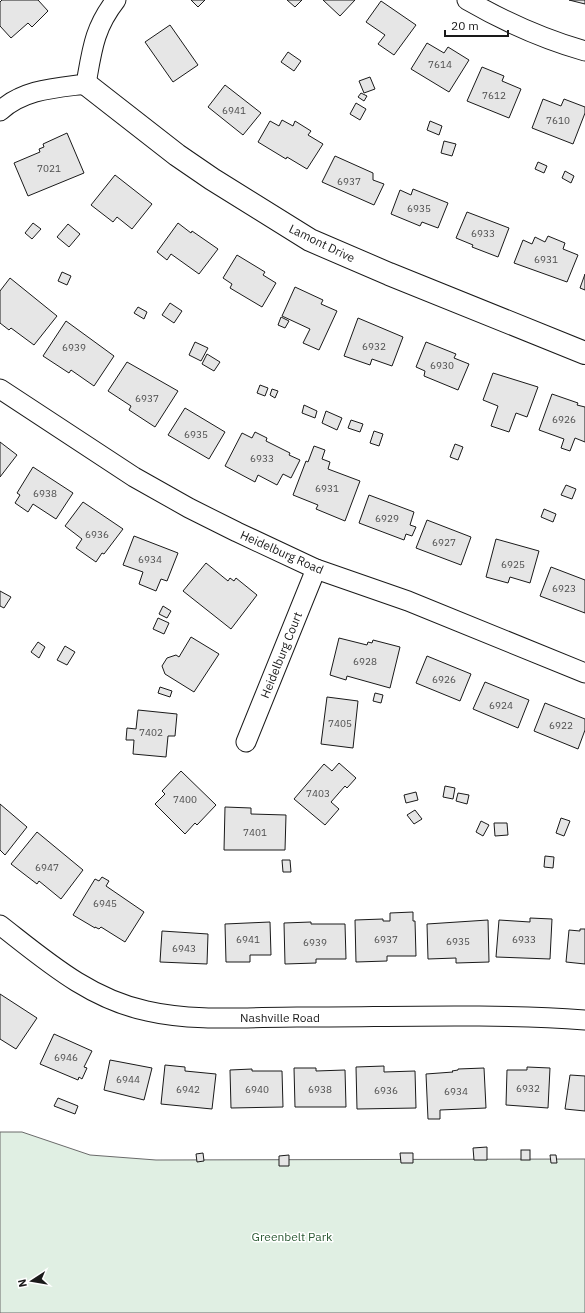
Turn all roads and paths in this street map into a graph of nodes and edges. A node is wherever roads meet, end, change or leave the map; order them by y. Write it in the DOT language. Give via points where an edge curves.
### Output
graph roads {
  1 [pos="116,0"];
  2 [pos="467,0"];
  3 [pos="585,51"];
  4 [pos="86,84"];
  5 [pos="0,111"];
  6 [pos="585,353"];
  7 [pos="0,389"];
  8 [pos="316,568"];
  9 [pos="585,673"];
  10 [pos="246,742"];
  11 [pos="0,925"];
  12 [pos="585,1020"];
  1 -- 4 [label="street" via="96,34"];
  2 -- 3 [label="street" via="548,40"];
  4 -- 5 [label="street" via="29,94"];
  4 -- 6 [label="street, Lamont Drive" via="188,163 310,240"];
  7 -- 8 [label="street, Heidelburg Road" via="93,451 189,508"];
  8 -- 9 [label="street, Heidelburg Road" via="408,601"];
  8 -- 10 [label="street, Heidelburg Court"];
  11 -- 12 [label="street, Nashville Road" via="74,982 146,1011 216,1017 494,1016"];
}
